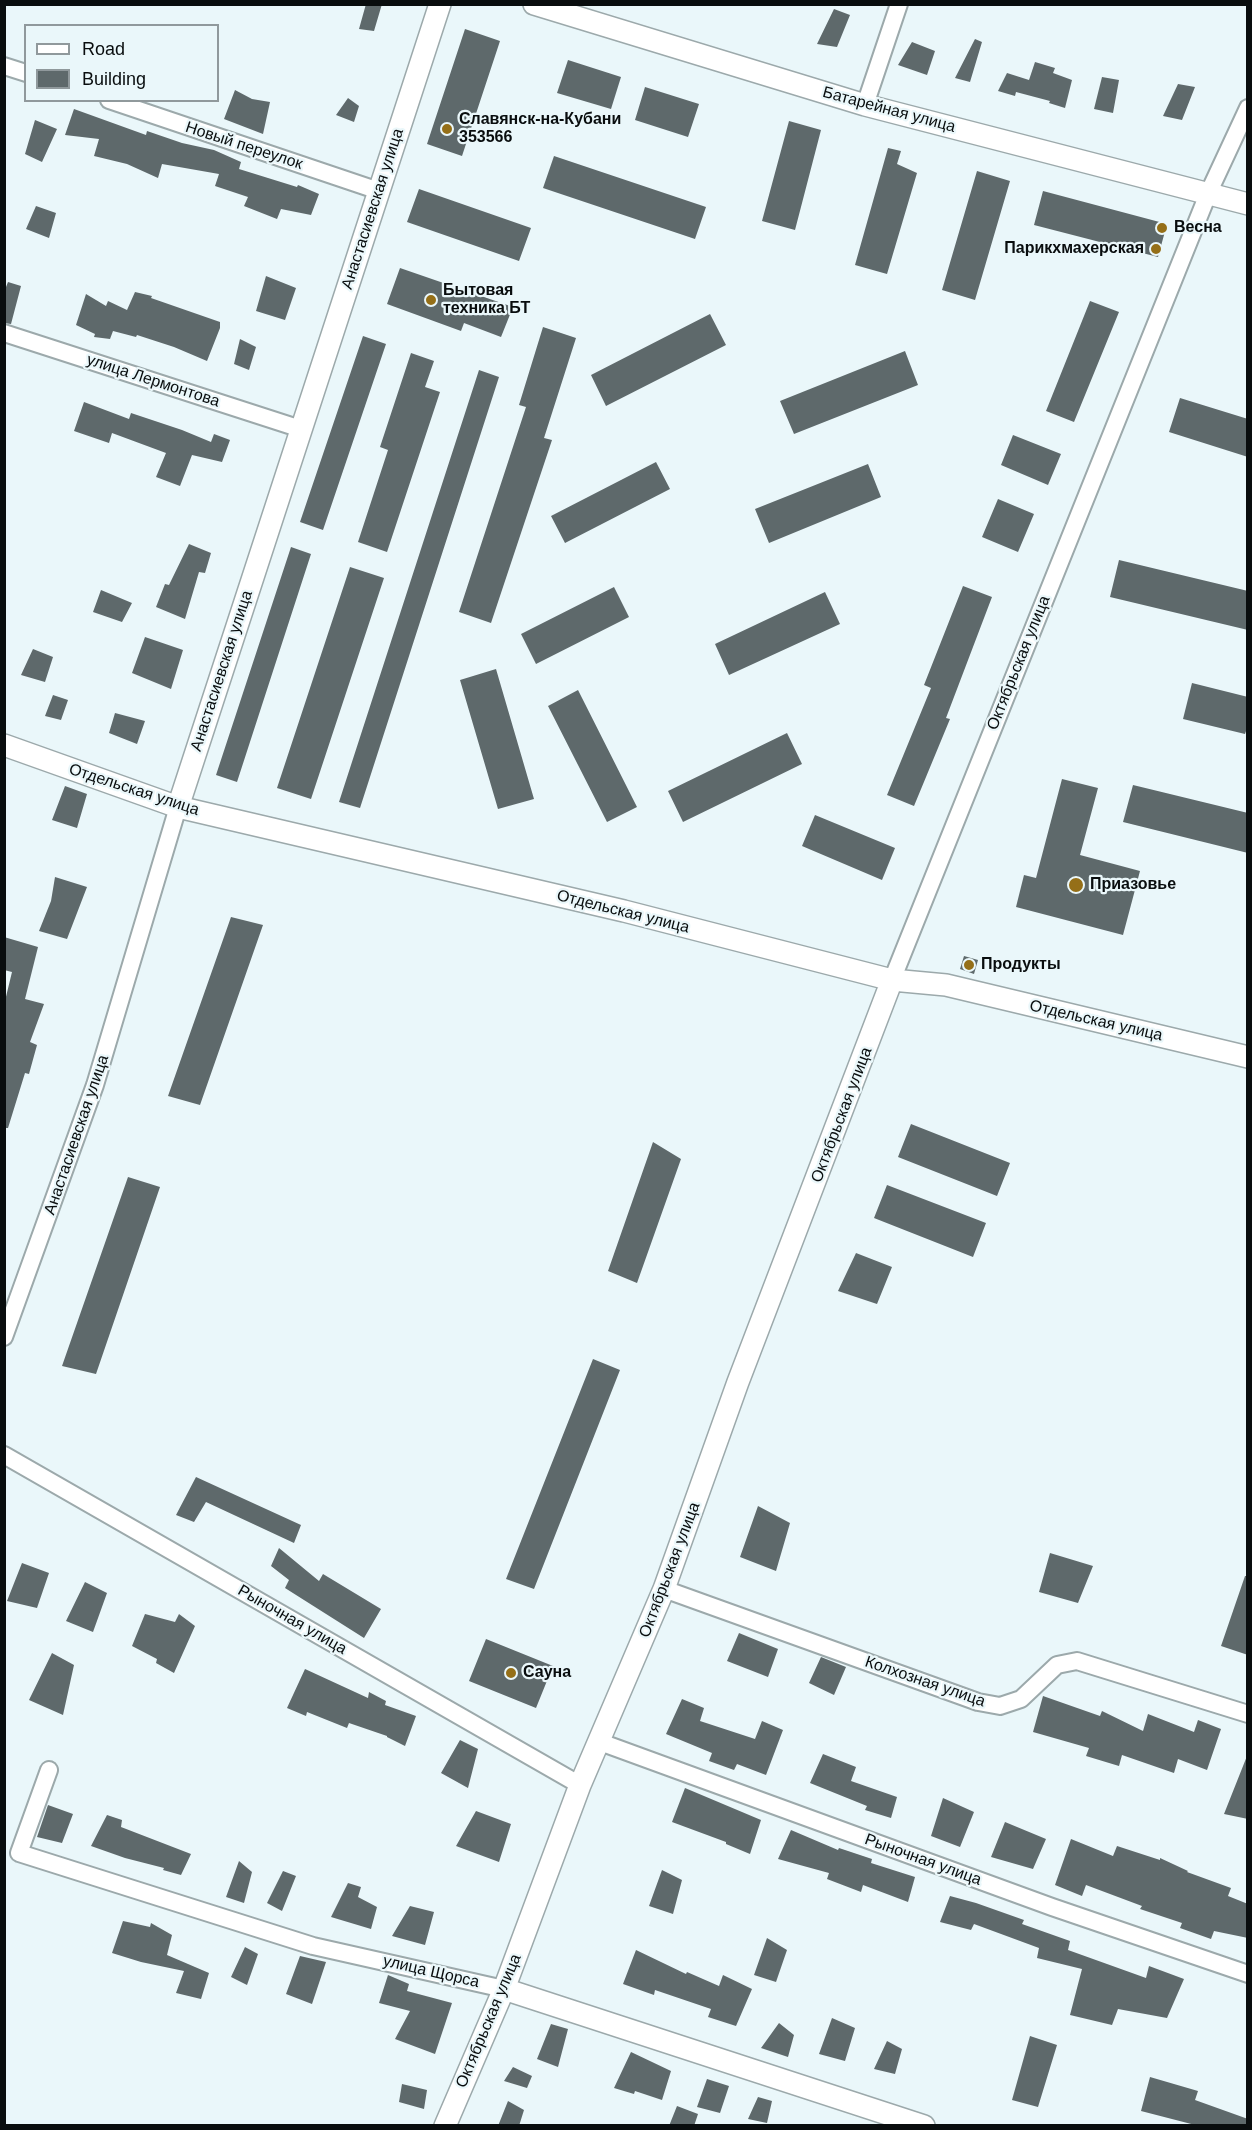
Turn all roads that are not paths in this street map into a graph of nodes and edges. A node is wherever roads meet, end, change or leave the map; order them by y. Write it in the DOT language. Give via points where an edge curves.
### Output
graph roads {
  1 [pos="440,4"];
  2 [pos="534,4"];
  3 [pos="899,4"];
  4 [pos="4,66"];
  5 [pos="24,72"];
  6 [pos="115,102"];
  7 [pos="865,105"];
  8 [pos="1248,108"];
  9 [pos="379,191"];
  10 [pos="1208,194"];
  11 [pos="1248,204"];
  12 [pos="4,333"];
  13 [pos="301,429"];
  14 [pos="4,745"];
  15 [pos="178,807"];
  16 [pos="892,980"];
  17 [pos="1248,1057"];
  18 [pos="4,1337"];
  19 [pos="4,1455"];
  20 [pos="664,1589"];
  21 [pos="1248,1714"];
  22 [pos="600,1742"];
  23 [pos="49,1770"];
  24 [pos="580,1785"];
  25 [pos="1248,1974"];
  26 [pos="504,1989"];
  27 [pos="445,2126"];
  28 [pos="924,2126"];
  1 -- 9 [label="street, Анастасиевская улица"];
  2 -- 7 [label="street, Батарейная улица"];
  3 -- 7 [label="street"];
  4 -- 5 [label="street"];
  6 -- 9 [label="street, Новый переулок"];
  7 -- 10 [label="street, Батарейная улица"];
  8 -- 10 [label="street, Октябрьская улица"];
  9 -- 13 [label="street, Анастасиевская улица"];
  10 -- 11 [label="street, Батарейная улица"];
  10 -- 16 [label="street, Октябрьская улица"];
  12 -- 13 [label="street, улица Лермонтова"];
  13 -- 15 [label="street, Анастасиевская улица"];
  14 -- 15 [label="street, Отдельская улица"];
  15 -- 16 [label="street, Отдельская улица" via="624,911"];
  15 -- 18 [label="street, Анастасиевская улица" via="95,1085"];
  16 -- 17 [label="street, Отдельская улица" via="946,985"];
  16 -- 20 [label="street, Октябрьская улица" via="738,1382"];
  19 -- 24 [label="street, Рыночная улица"];
  20 -- 21 [label="street, Колхозная улица" via="978,1702 1000,1706 1021,1699 1057,1665 1077,1661"];
  20 -- 22 [label="street, Октябрьская улица"];
  22 -- 24 [label="street, Октябрьская улица"];
  22 -- 25 [label="street, Рыночная улица"];
  23 -- 26 [label="street, улица Щорса" via="20,1853 313,1946"];
  24 -- 26 [label="street, Октябрьская улица"];
  26 -- 27 [label="street, Октябрьская улица"];
  26 -- 28 [label="street, улица Щорса"];
}
